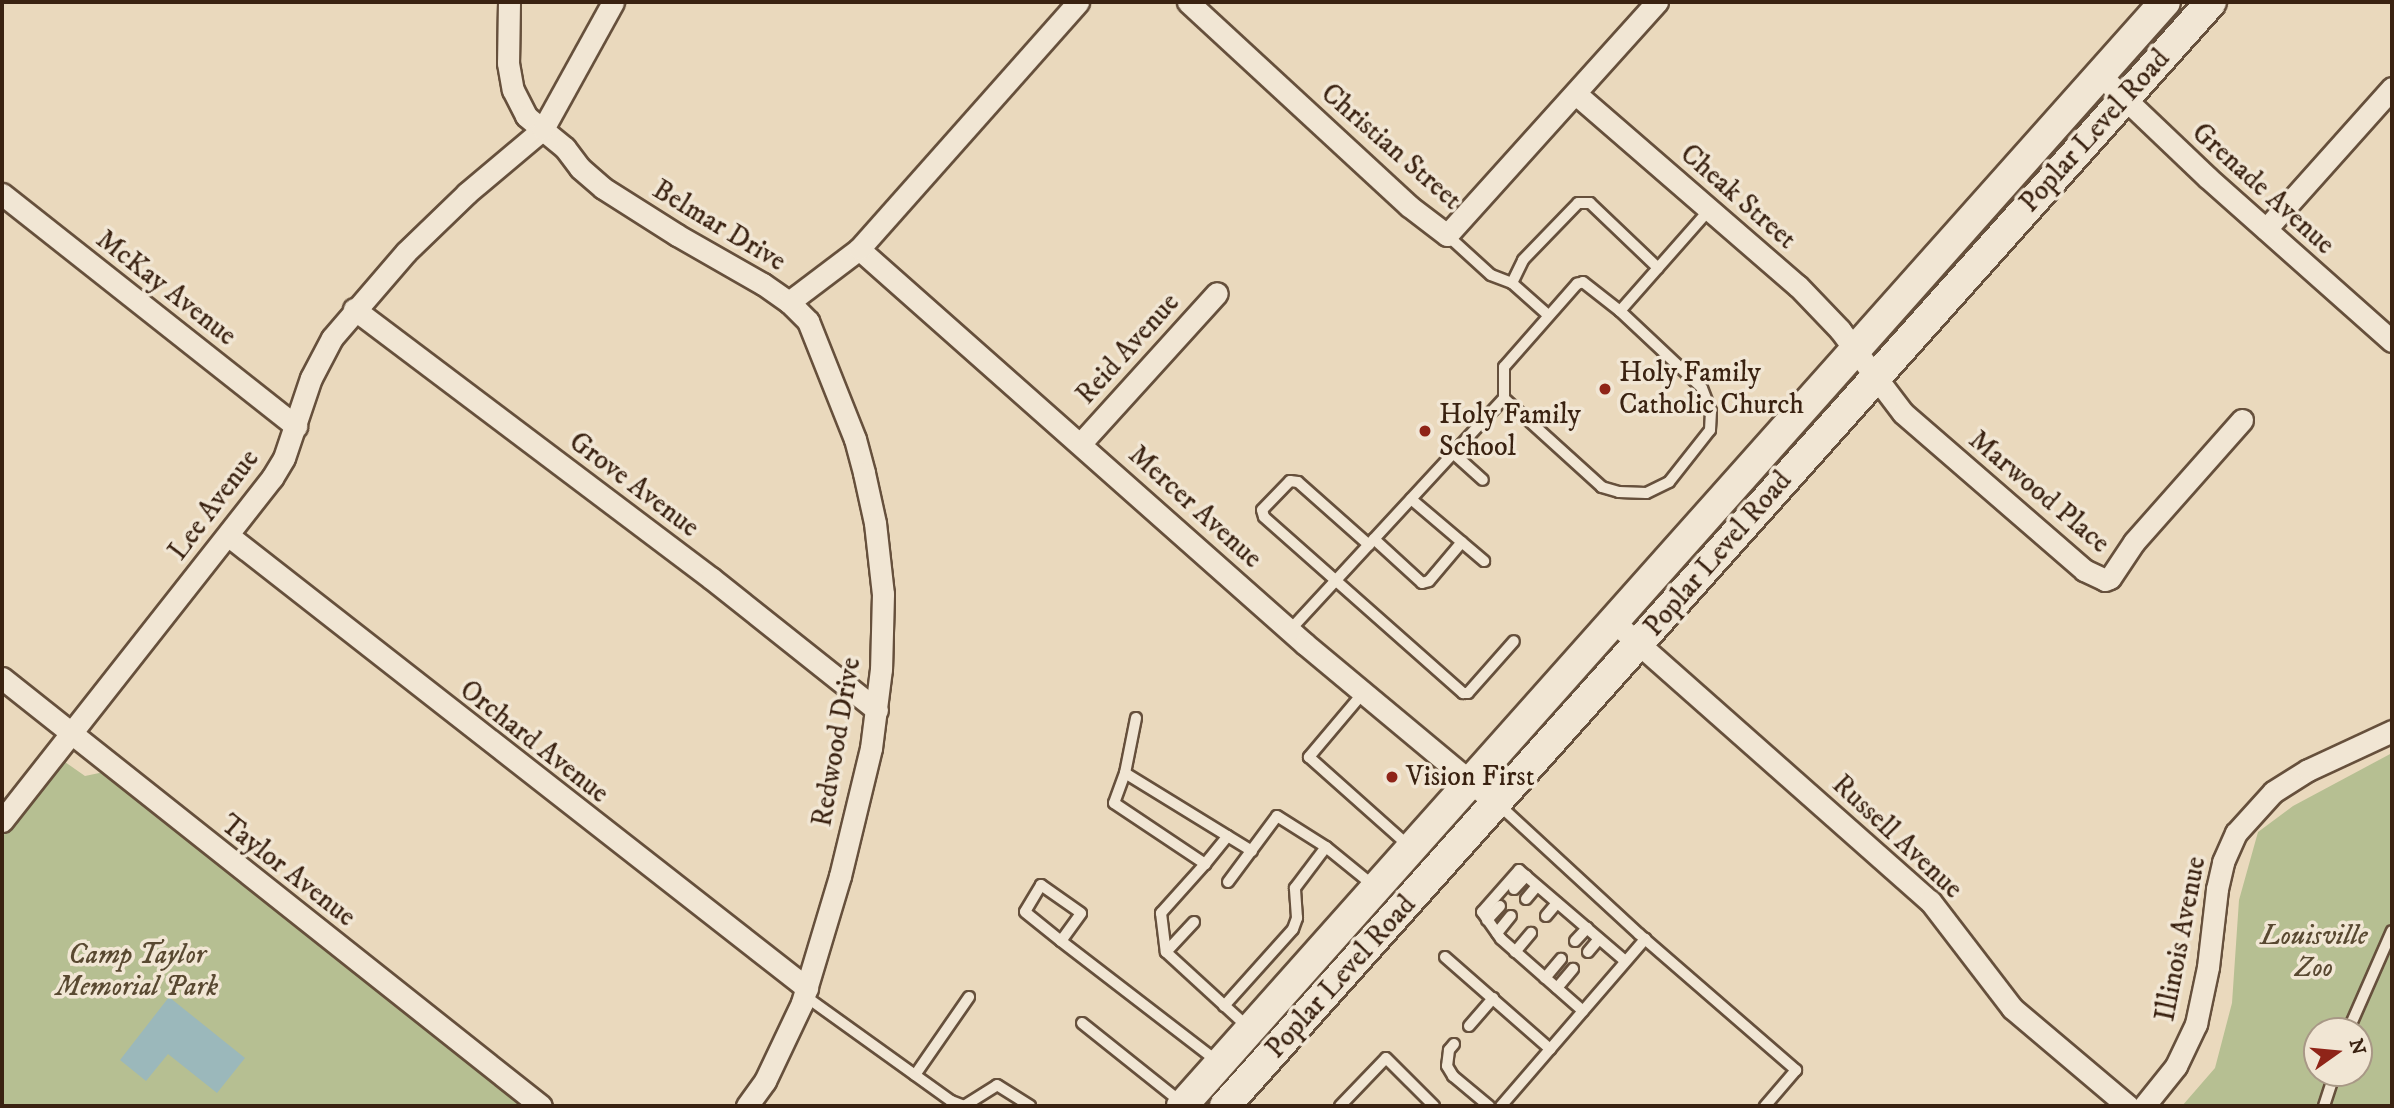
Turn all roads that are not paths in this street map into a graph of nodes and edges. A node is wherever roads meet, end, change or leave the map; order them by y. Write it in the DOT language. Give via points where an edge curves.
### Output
graph roads {
  1 [pos="509,2"];
  2 [pos="613,2"];
  3 [pos="1078,2"];
  4 [pos="1188,2"];
  5 [pos="1657,2"];
  6 [pos="2165,2"];
  7 [pos="2211,2"];
  8 [pos="2100,75"];
  9 [pos="2392,88"];
  10 [pos="1576,94"];
  11 [pos="2124,99"];
  12 [pos="543,129"];
  13 [pos="2,194"];
  14 [pos="1710,209"];
  15 [pos="2266,229"];
  16 [pos="1447,236"];
  17 [pos="859,249"];
  18 [pos="1658,268"];
  19 [pos="1513,283"];
  20 [pos="1217,293"];
  21 [pos="789,302"];
  22 [pos="354,309"];
  23 [pos="1620,311"];
  24 [pos="1548,315"];
  25 [pos="2392,341"];
  26 [pos="1854,351"];
  27 [pos="1874,378"];
  28 [pos="1504,398"];
  29 [pos="2242,420"];
  30 [pos="296,426"];
  31 [pos="1081,443"];
  32 [pos="1453,453"];
  33 [pos="1483,480"];
  34 [pos="1411,499"];
  35 [pos="229,536"];
  36 [pos="1462,541"];
  37 [pos="1371,542"];
  38 [pos="1484,561"];
  39 [pos="1335,581"];
  40 [pos="1613,621"];
  41 [pos="1290,630"];
  42 [pos="1514,641"];
  43 [pos="1638,644"];
  44 [pos="2,678"];
  45 [pos="1363,693"];
  46 [pos="877,710"];
  47 [pos="1136,719"];
  48 [pos="2392,731"];
  49 [pos="72,734"];
  50 [pos="1125,773"];
  51 [pos="1470,782"];
  52 [pos="1496,803"];
  53 [pos="2,821"];
  54 [pos="1228,836"];
  55 [pos="1326,847"];
  56 [pos="1411,849"];
  57 [pos="1252,851"];
  58 [pos="1205,864"];
  59 [pos="1526,876"];
  60 [pos="1228,882"];
  61 [pos="1537,886"];
  62 [pos="1376,888"];
  63 [pos="1514,889"];
  64 [pos="1526,899"];
  65 [pos="1557,903"];
  66 [pos="1500,906"];
  67 [pos="1511,916"];
  68 [pos="1546,916"];
  69 [pos="1487,920"];
  70 [pos="1194,922"];
  71 [pos="1587,928"];
  72 [pos="2392,930"];
  73 [pos="1497,933"];
  74 [pos="1531,933"];
  75 [pos="1599,939"];
  76 [pos="1645,939"];
  77 [pos="1062,941"];
  78 [pos="1575,942"];
  79 [pos="1515,951"];
  80 [pos="1166,952"];
  81 [pos="1588,952"];
  82 [pos="1445,957"];
  83 [pos="1561,959"];
  84 [pos="1625,961"];
  85 [pos="1573,969"];
  86 [pos="1545,978"];
  87 [pos="1557,988"];
  88 [pos="806,992"];
  89 [pos="969,997"];
  90 [pos="1493,998"];
  91 [pos="1224,1006"];
  92 [pos="1583,1010"];
  93 [pos="2354,1017"];
  94 [pos="1082,1023"];
  95 [pos="1469,1026"];
  96 [pos="1250,1030"];
  97 [pos="1454,1044"];
  98 [pos="1550,1049"];
  99 [pos="1220,1063"];
  100 [pos="915,1075"];
  101 [pos="2330,1087"];
  102 [pos="1183,1105"];
  103 [pos="541,1106"];
  104 [pos="747,1106"];
  105 [pos="1030,1106"];
  106 [pos="1225,1106"];
  107 [pos="1340,1106"];
  108 [pos="1434,1106"];
  109 [pos="1489,1106"];
  110 [pos="1501,1106"];
  111 [pos="1765,1106"];
  112 [pos="2128,1106"];
  113 [pos="2144,1106"];
  114 [pos="2324,1106"];
  1 -- 12 [label="street, Belmar Drive" via="508,63 513,90 526,116"];
  2 -- 12 [label="street"];
  3 -- 17 [label="street, Belmar Drive"];
  4 -- 16 [label="street, Christian Street"];
  5 -- 10 [label="street, Christian Street"];
  6 -- 8 [label="main road, Poplar Level Road"];
  7 -- 11 [label="main road, Poplar Level Road"];
  8 -- 11 [label="street, Grenade Avenue"];
  8 -- 26 [label="main road, Poplar Level Road"];
  9 -- 15 [label="street"];
  10 -- 14 [label="street, Cheak Street"];
  10 -- 16 [label="street, Christian Street"];
  11 -- 15 [label="street, Grenade Avenue"];
  11 -- 27 [label="main road, Poplar Level Road"];
  12 -- 21 [label="street, Belmar Drive" via="609,192"];
  12 -- 22 [label="street, Lee Avenue" via="467,192"];
  13 -- 30 [label="street, McKay Avenue"];
  14 -- 18 [label="lane"];
  14 -- 26 [label="street, Cheak Street" via="1798,286"];
  15 -- 25 [label="street, Grenade Avenue"];
  16 -- 19 [label="lane" via="1491,275"];
  17 -- 21 [label="street, Belmar Drive"];
  17 -- 31 [label="street, Mercer Avenue"];
  18 -- 19 [label="lane" via="1584,201 1522,260"];
  18 -- 23 [label="lane"];
  19 -- 24 [label="lane"];
  20 -- 31 [label="street, Reid Avenue"];
  21 -- 46 [label="street, Redwood Drive" via="814,332 855,439 875,523 883,594"];
  22 -- 30 [label="street, Lee Avenue" via="332,338 312,378"];
  22 -- 46 [label="street, Grove Avenue" via="711,578"];
  23 -- 24 [label="lane" via="1583,282"];
  23 -- 28 [label="lane" via="1702,388 1712,411 1710,430 1669,482 1646,493 1602,487"];
  24 -- 28 [label="lane" via="1504,367"];
  26 -- 27 [label="street, Marwood Place"];
  26 -- 40 [label="main road, Poplar Level Road"];
  27 -- 29 [label="street, Marwood Place" via="1913,422 2084,570 2105,580"];
  27 -- 43 [label="main road, Poplar Level Road"];
  28 -- 32 [label="lane"];
  30 -- 35 [label="street, Lee Avenue" via="272,478"];
  31 -- 41 [label="street, Mercer Avenue"];
  32 -- 33 [label="lane"];
  32 -- 34 [label="lane"];
  34 -- 36 [label="lane"];
  34 -- 37 [label="lane"];
  35 -- 49 [label="street, Lee Avenue"];
  35 -- 88 [label="street, Orchard Avenue"];
  36 -- 37 [label="lane" via="1429,581 1422,583"];
  36 -- 38 [label="lane"];
  37 -- 39 [label="lane"];
  37 -- 39 [label="lane" via="1298,482 1290,481 1262,510 1264,517"];
  39 -- 41 [label="lane"];
  39 -- 42 [label="lane" via="1463,693 1468,693"];
  40 -- 43 [label="street, Russell Avenue"];
  40 -- 51 [label="main road, Poplar Level Road"];
  41 -- 45 [label="street, Mercer Avenue"];
  43 -- 52 [label="main road, Poplar Level Road"];
  43 -- 112 [label="street, Russell Avenue" via="1930,901 2012,1008"];
  44 -- 49 [label="street, Taylor Avenue"];
  45 -- 51 [label="street, Mercer Avenue"];
  45 -- 56 [label="lane" via="1309,757"];
  46 -- 88 [label="street, Redwood Drive" via="859,802"];
  47 -- 50 [label="lane"];
  48 -- 113 [label="street, Illinois Avenue" via="2285,785 2236,833 2217,889 2196,1024 2176,1066"];
  49 -- 53 [label="street, Lee Avenue"];
  49 -- 103 [label="street, Taylor Avenue"];
  50 -- 54 [label="lane"];
  50 -- 58 [label="lane" via="1114,803"];
  51 -- 52 [label="street, Mercer Avenue"];
  51 -- 56 [label="main road, Poplar Level Road"];
  52 -- 76 [label="lane"];
  52 -- 106 [label="main road, Poplar Level Road"];
  54 -- 57 [label="lane"];
  54 -- 58 [label="lane"];
  55 -- 57 [label="lane" via="1277,816"];
  55 -- 62 [label="lane"];
  55 -- 91 [label="lane" via="1294,888 1298,901 1293,929"];
  56 -- 62 [label="main road, Poplar Level Road"];
  57 -- 60 [label="lane"];
  58 -- 80 [label="lane" via="1161,914"];
  59 -- 61 [label="lane"];
  59 -- 63 [label="lane"];
  59 -- 69 [label="lane" via="1519,870 1482,912"];
  61 -- 64 [label="lane"];
  61 -- 65 [label="lane"];
  62 -- 96 [label="main road, Poplar Level Road"];
  65 -- 68 [label="lane"];
  65 -- 71 [label="lane"];
  66 -- 69 [label="lane"];
  67 -- 73 [label="lane"];
  69 -- 73 [label="lane"];
  70 -- 80 [label="lane"];
  71 -- 75 [label="lane"];
  71 -- 78 [label="lane"];
  72 -- 93 [label="lane"];
  73 -- 79 [label="lane"];
  74 -- 79 [label="lane"];
  75 -- 81 [label="lane"];
  75 -- 84 [label="lane"];
  76 -- 84 [label="lane"];
  76 -- 111 [label="lane" via="1796,1070"];
  77 -- 77 [label="lane" via="1025,912 1041,885 1081,913"];
  77 -- 99 [label="lane"];
  79 -- 86 [label="lane"];
  80 -- 91 [label="lane"];
  82 -- 90 [label="lane"];
  83 -- 86 [label="lane"];
  84 -- 92 [label="lane"];
  85 -- 87 [label="lane"];
  86 -- 87 [label="lane"];
  87 -- 92 [label="lane"];
  88 -- 100 [label="lane"];
  88 -- 104 [label="street, Redwood Drive" via="765,1081"];
  89 -- 100 [label="lane"];
  90 -- 95 [label="lane"];
  90 -- 98 [label="lane"];
  91 -- 96 [label="lane"];
  92 -- 98 [label="lane"];
  94 -- 102 [label="lane"];
  96 -- 99 [label="main road, Poplar Level Road"];
  97 -- 109 [label="lane" via="1447,1066"];
  98 -- 110 [label="lane"];
  99 -- 102 [label="main road, Poplar Level Road"];
  100 -- 105 [label="lane" via="964,1105 998,1085"];
  101 -- 114 [label="lane"];
  107 -- 108 [label="lane" via="1386,1058"];
}
